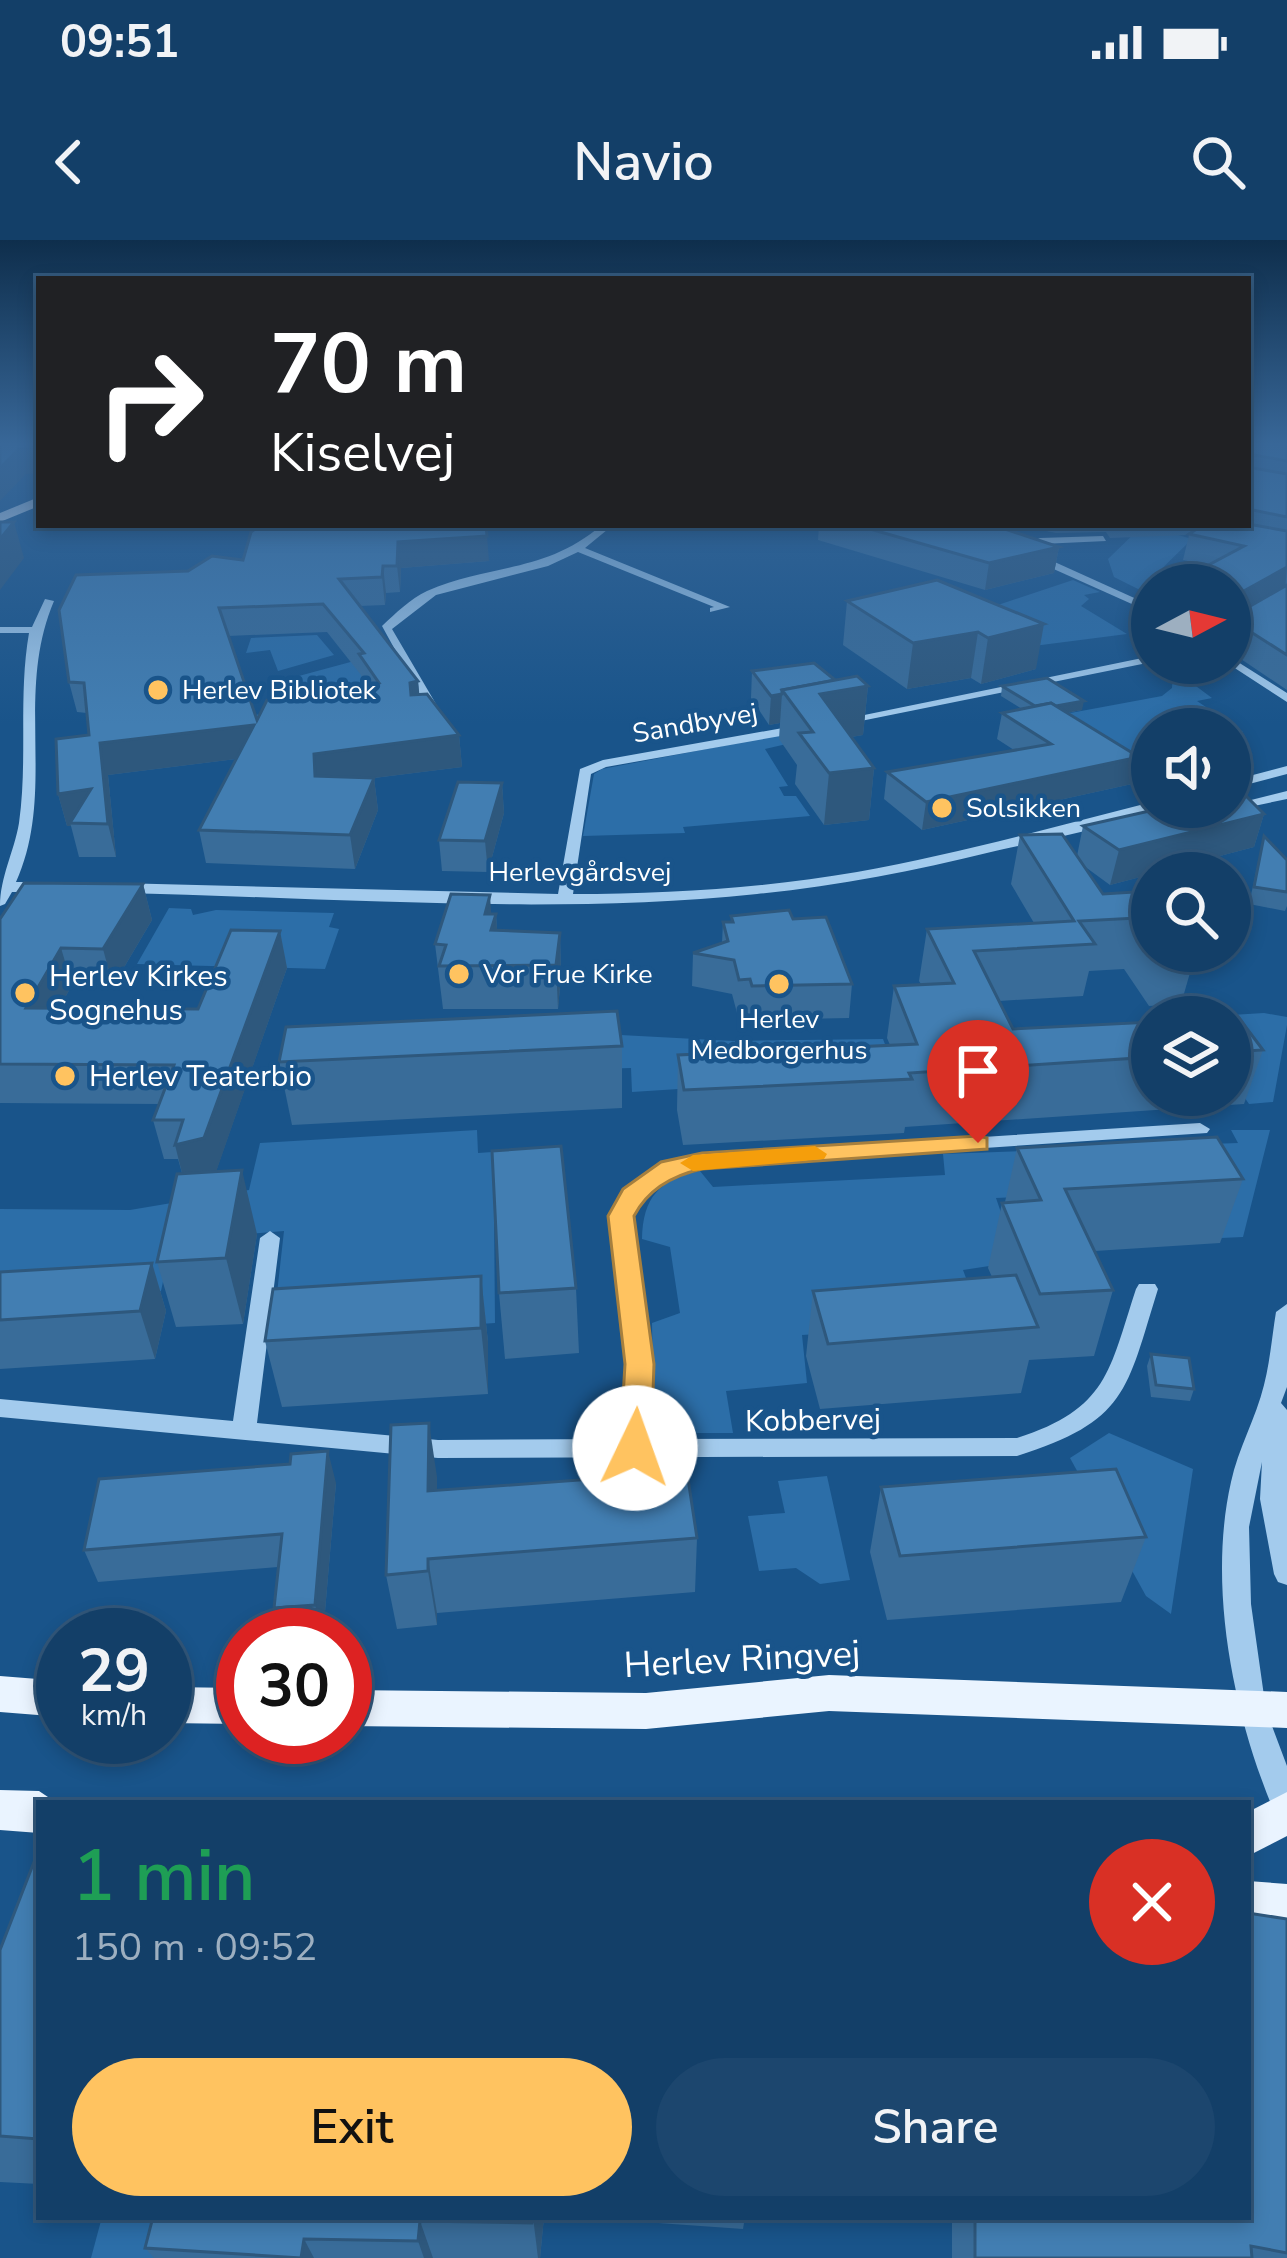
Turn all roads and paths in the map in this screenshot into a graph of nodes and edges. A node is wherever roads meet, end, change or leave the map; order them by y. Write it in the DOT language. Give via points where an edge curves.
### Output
graph roads {
  1 [pos="596,536"];
  2 [pos="1102,539"];
  3 [pos="1000,544"];
  4 [pos="582,550"];
  5 [pos="1016,550"];
  6 [pos="1131,600"];
  7 [pos="50,601"];
  8 [pos="714,610"];
  9 [pos="0,630"];
  10 [pos="30,630"];
  11 [pos="1131,663"];
  12 [pos="1251,675"];
  13 [pos="1256,678"];
  14 [pos="1287,698"];
  15 [pos="1287,715"];
  16 [pos="421,719"];
  17 [pos="1287,770"];
  18 [pos="1251,779"];
  19 [pos="1287,782"];
  20 [pos="1287,795"];
  21 [pos="1251,796"];
  22 [pos="1251,801"];
  23 [pos="1131,818"];
  24 [pos="72,887"];
  25 [pos="104,887"];
  26 [pos="4,894"];
  27 [pos="565,898"];
  28 [pos="1200,1129"];
  29 [pos="270,1238"];
  30 [pos="1147,1289"];
  31 [pos="1287,1312"];
  32 [pos="1276,1385"];
  33 [pos="0,1408"];
  34 [pos="244,1430"];
  35 [pos="635,1448"];
  36 [pos="1287,1574"];
  37 [pos="0,1694"];
  38 [pos="36,1697"];
  39 [pos="372,1708"];
  40 [pos="1269,1710"];
  41 [pos="1287,1809"];
  42 [pos="0,1810"];
  43 [pos="36,1812"];
  44 [pos="1251,1833"];
  45 [pos="1251,1903"];
  46 [pos="1287,1907"];
  1 -- 4 [label="street"];
  2 -- 5 [label="street"];
  3 -- 5 [label="street"];
  4 -- 8 [label="street" via="725,607"];
  4 -- 16 [label="street" via="550,566 434,592 386,628 437,717"];
  5 -- 6 [label="street"];
  7 -- 10 [label="street"];
  9 -- 10 [label="street"];
  10 -- 26 [label="street" via="30,810"];
  11 -- 27 [label="street, Sandbyvej" via="592,767 580,780"];
  12 -- 13 [label="street"];
  13 -- 14 [label="street"];
  13 -- 15 [label="street"];
  17 -- 18 [label="street"];
  19 -- 21 [label="street"];
  20 -- 22 [label="street"];
  23 -- 27 [label="street, Herlevgårdsvej" via="808,884"];
  24 -- 26 [label="street"];
  25 -- 27 [label="street, Herlevgårdsvej"];
  28 -- 35 [label="street" via="670,1168 632,1195 621,1216 640,1364"];
  29 -- 34 [label="street"];
  30 -- 35 [label="street, Kobbervej" via="1112,1394 1091,1418 1058,1436 1017,1447"];
  31 -- 32 [label="street"];
  32 -- 36 [label="street" via="1274,1499"];
  32 -- 40 [label="street" via="1236,1527 1238,1604"];
  33 -- 34 [label="street, Kobbervej"];
  34 -- 35 [label="street, Kobbervej" via="438,1449"];
  37 -- 38 [label="main road"];
  39 -- 40 [label="main road, Herlev Ringvej" via="646,1711 829,1693"];
  40 -- 41 [label="street"];
  41 -- 44 [label="main road"];
  42 -- 43 [label="main road"];
  45 -- 46 [label="main road"];
}
